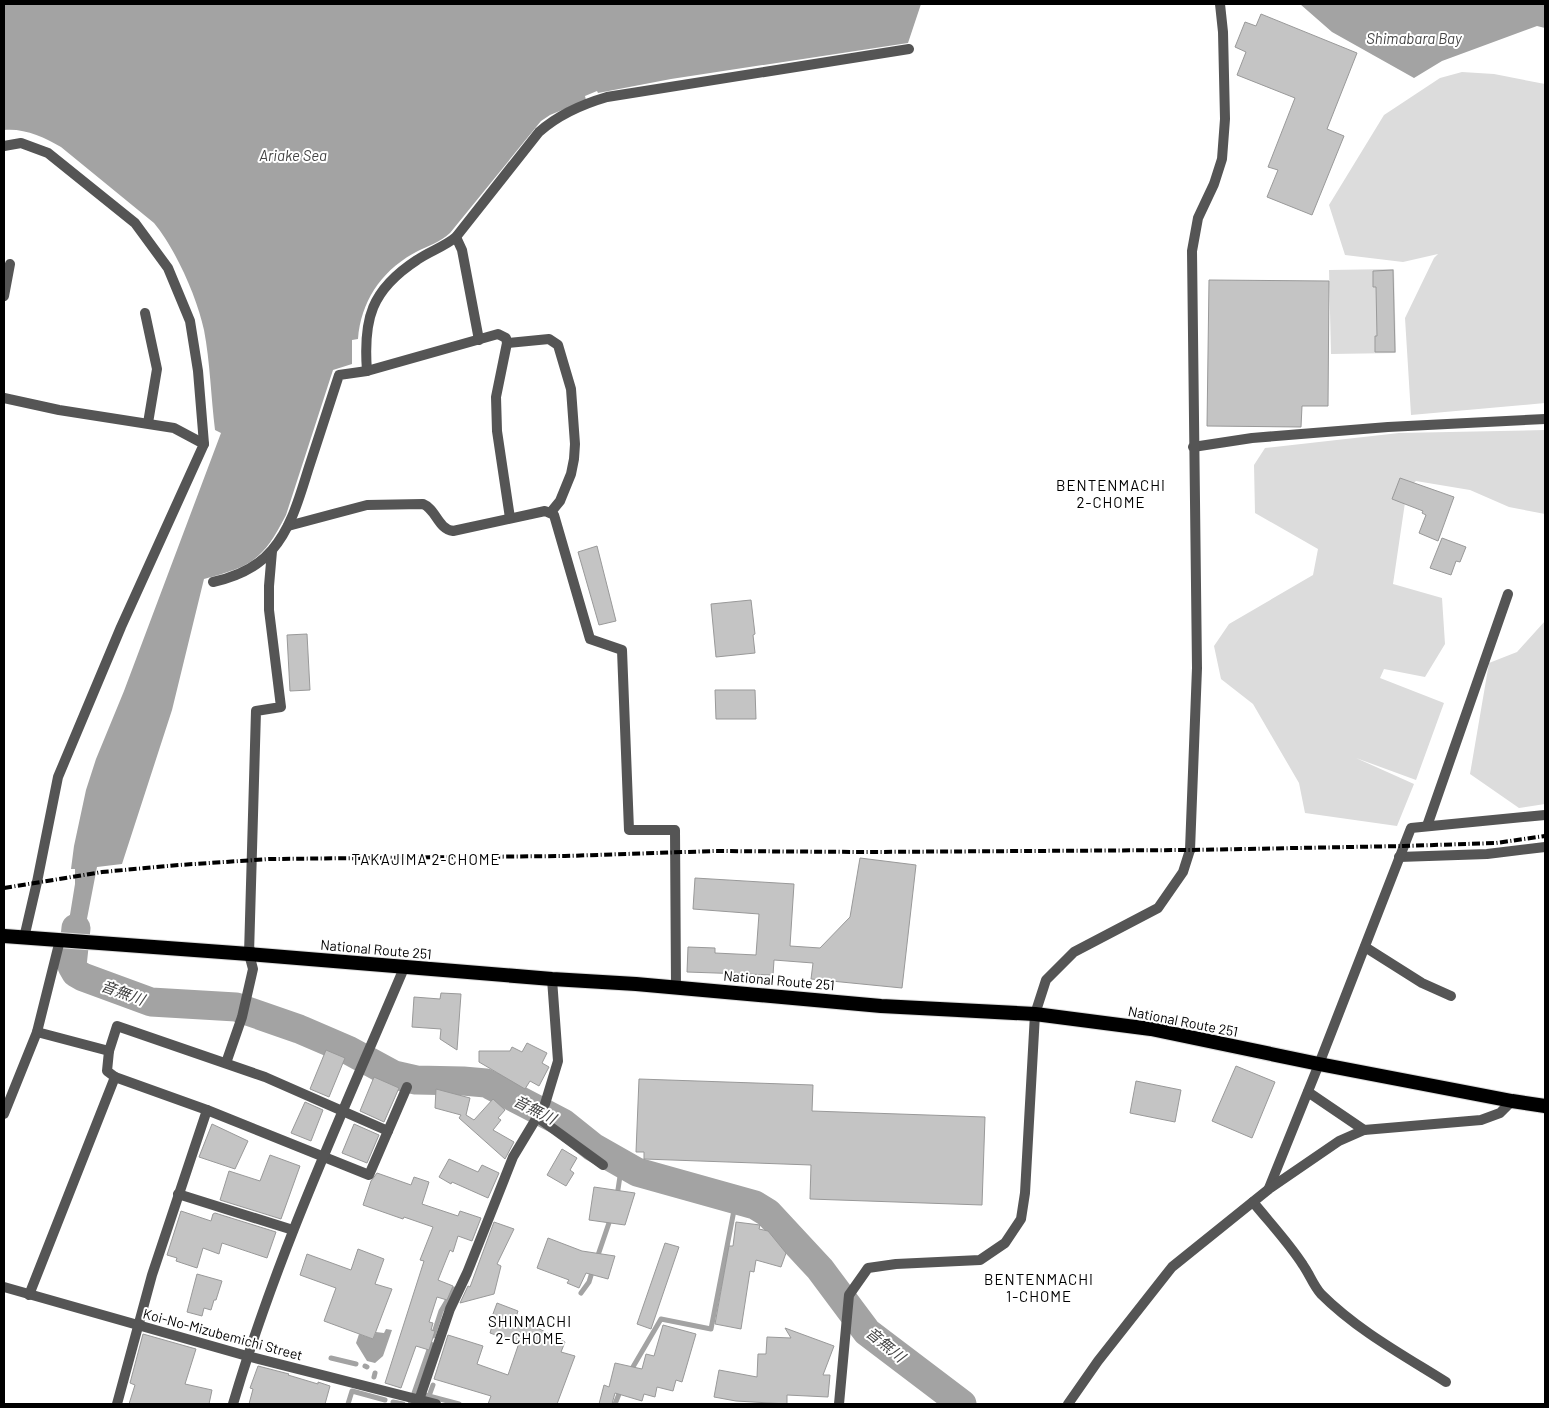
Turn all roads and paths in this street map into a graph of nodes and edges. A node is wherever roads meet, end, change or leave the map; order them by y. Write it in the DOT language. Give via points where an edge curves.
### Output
graph roads {
  1 [pos="1220,4"];
  2 [pos="909,49"];
  3 [pos="4,146"];
  4 [pos="456,237"];
  5 [pos="10,264"];
  6 [pos="4,296"];
  7 [pos="145,313"];
  8 [pos="479,340"];
  9 [pos="507,343"];
  10 [pos="367,371"];
  11 [pos="4,398"];
  12 [pos="1545,419"];
  13 [pos="148,423"];
  14 [pos="204,444"];
  15 [pos="1193,447"];
  16 [pos="551,512"];
  17 [pos="510,518"];
  18 [pos="288,526"];
  19 [pos="272,551"];
  20 [pos="213,582"];
  21 [pos="1508,594"];
  22 [pos="1545,815"];
  23 [pos="1427,826"];
  24 [pos="1545,847"];
  25 [pos="1399,857"];
  26 [pos="4,936"];
  27 [pos="24,938"];
  28 [pos="63,940"];
  29 [pos="1364,946"];
  30 [pos="249,954"];
  31 [pos="404,968"];
  32 [pos="552,980"];
  33 [pos="676,987"];
  34 [pos="1451,996"];
  35 [pos="1035,1014"];
  36 [pos="37,1032"];
  37 [pos="109,1051"];
  38 [pos="226,1063"];
  39 [pos="1319,1064"];
  40 [pos="115,1077"];
  41 [pos="407,1087"];
  42 [pos="1308,1092"];
  43 [pos="1512,1101"];
  44 [pos="1545,1106"];
  45 [pos="207,1110"];
  46 [pos="343,1110"];
  47 [pos="540,1113"];
  48 [pos="4,1114"];
  49 [pos="1364,1130"];
  50 [pos="388,1131"];
  51 [pos="324,1156"];
  52 [pos="603,1166"];
  53 [pos="1268,1189"];
  54 [pos="178,1194"];
  55 [pos="1253,1202"];
  56 [pos="293,1230"];
  57 [pos="4,1287"];
  58 [pos="29,1295"];
  59 [pos="138,1325"];
  60 [pos="247,1356"];
  61 [pos="1446,1382"];
  62 [pos="419,1400"];
  63 [pos="117,1404"];
  64 [pos="233,1404"];
  65 [pos="436,1404"];
  66 [pos="839,1404"];
  67 [pos="1068,1404"];
  1 -- 15 [label="street" via="1225,119 1222,159 1198,218 1192,251"];
  2 -- 4 [label="street" via="597,100 548,124 539,132"];
  3 -- 14 [label="street" via="22,142 48,153 135,223 168,268 190,321"];
  4 -- 8 [label="street" via="462,250"];
  4 -- 10 [label="street" via="446,246 414,261 382,292 371,311 366,334"];
  5 -- 6 [label="street"];
  7 -- 13 [label="street" via="157,369"];
  8 -- 9 [label="street" via="498,334 506,338"];
  8 -- 10 [label="street"];
  9 -- 16 [label="street" via="554,341 571,389 576,444 574,459 560,500"];
  9 -- 17 [label="street" via="496,397 497,431"];
  10 -- 18 [label="street" via="339,375"];
  11 -- 13 [label="street"];
  12 -- 15 [label="street" via="1369,428 1252,438"];
  13 -- 14 [label="street" via="174,428"];
  14 -- 27 [label="street" via="121,627 58,777"];
  15 -- 35 [label="street" via="1196,668 1190,850 1182,872 1158,908 1074,952 1046,980"];
  16 -- 17 [label="street"];
  16 -- 33 [label="street" via="590,639 622,650 629,830 675,830"];
  17 -- 18 [label="street" via="453,530 444,527 429,506 423,504 377,505"];
  18 -- 19 [label="street"];
  19 -- 20 [label="street" via="242,573"];
  19 -- 30 [label="street" via="269,610 281,707 256,711"];
  21 -- 23 [label="street"];
  22 -- 23 [label="street"];
  23 -- 25 [label="street" via="1411,828"];
  24 -- 25 [label="street" via="1487,854"];
  25 -- 29 [label="street"];
  26 -- 27 [label="highway, National Route 251"];
  27 -- 28 [label="highway, National Route 251"];
  28 -- 30 [label="highway, National Route 251"];
  28 -- 36 [label="street"];
  29 -- 34 [label="street" via="1422,983"];
  29 -- 39 [label="street"];
  30 -- 31 [label="highway, National Route 251"];
  30 -- 38 [label="street" via="253,970 242,1017"];
  31 -- 32 [label="highway, National Route 251"];
  31 -- 46 [label="street"];
  32 -- 33 [label="highway, National Route 251"];
  32 -- 47 [label="street" via="558,1061"];
  33 -- 35 [label="highway, National Route 251" via="881,1006"];
  35 -- 39 [label="highway, National Route 251" via="1151,1029"];
  35 -- 66 [label="street" via="1021,1218 1004,1243 980,1260 868,1268 849,1295"];
  36 -- 37 [label="street"];
  36 -- 48 [label="street"];
  37 -- 38 [label="street" via="117,1026"];
  37 -- 40 [label="street" via="107,1071"];
  38 -- 46 [label="street"];
  39 -- 42 [label="street"];
  39 -- 43 [label="highway, National Route 251"];
  40 -- 45 [label="street"];
  40 -- 58 [label="street"];
  41 -- 50 [label="street"];
  42 -- 49 [label="street"];
  42 -- 53 [label="street"];
  43 -- 44 [label="highway, National Route 251"];
  43 -- 49 [label="street" via="1500,1113 1481,1120"];
  45 -- 51 [label="street"];
  45 -- 54 [label="street"];
  46 -- 50 [label="street"];
  46 -- 51 [label="street"];
  47 -- 52 [label="street"];
  47 -- 62 [label="street" via="514,1157 450,1309"];
  49 -- 53 [label="street" via="1339,1140"];
  50 -- 51 [label="street" via="369,1174"];
  51 -- 56 [label="street"];
  53 -- 55 [label="street"];
  54 -- 56 [label="street"];
  54 -- 59 [label="street"];
  55 -- 61 [label="street" via="1304,1265 1321,1293 1377,1339"];
  55 -- 67 [label="street" via="1172,1267 1098,1360"];
  56 -- 60 [label="street"];
  57 -- 58 [label="street, Koi-No-Mizubemichi Street"];
  58 -- 59 [label="street, Koi-No-Mizubemichi Street"];
  59 -- 60 [label="street, Koi-No-Mizubemichi Street"];
  59 -- 63 [label="street"];
  60 -- 62 [label="street, Koi-No-Mizubemichi Street"];
  60 -- 64 [label="street"];
  62 -- 65 [label="street, Koi-No-Mizubemichi Street"];
}
